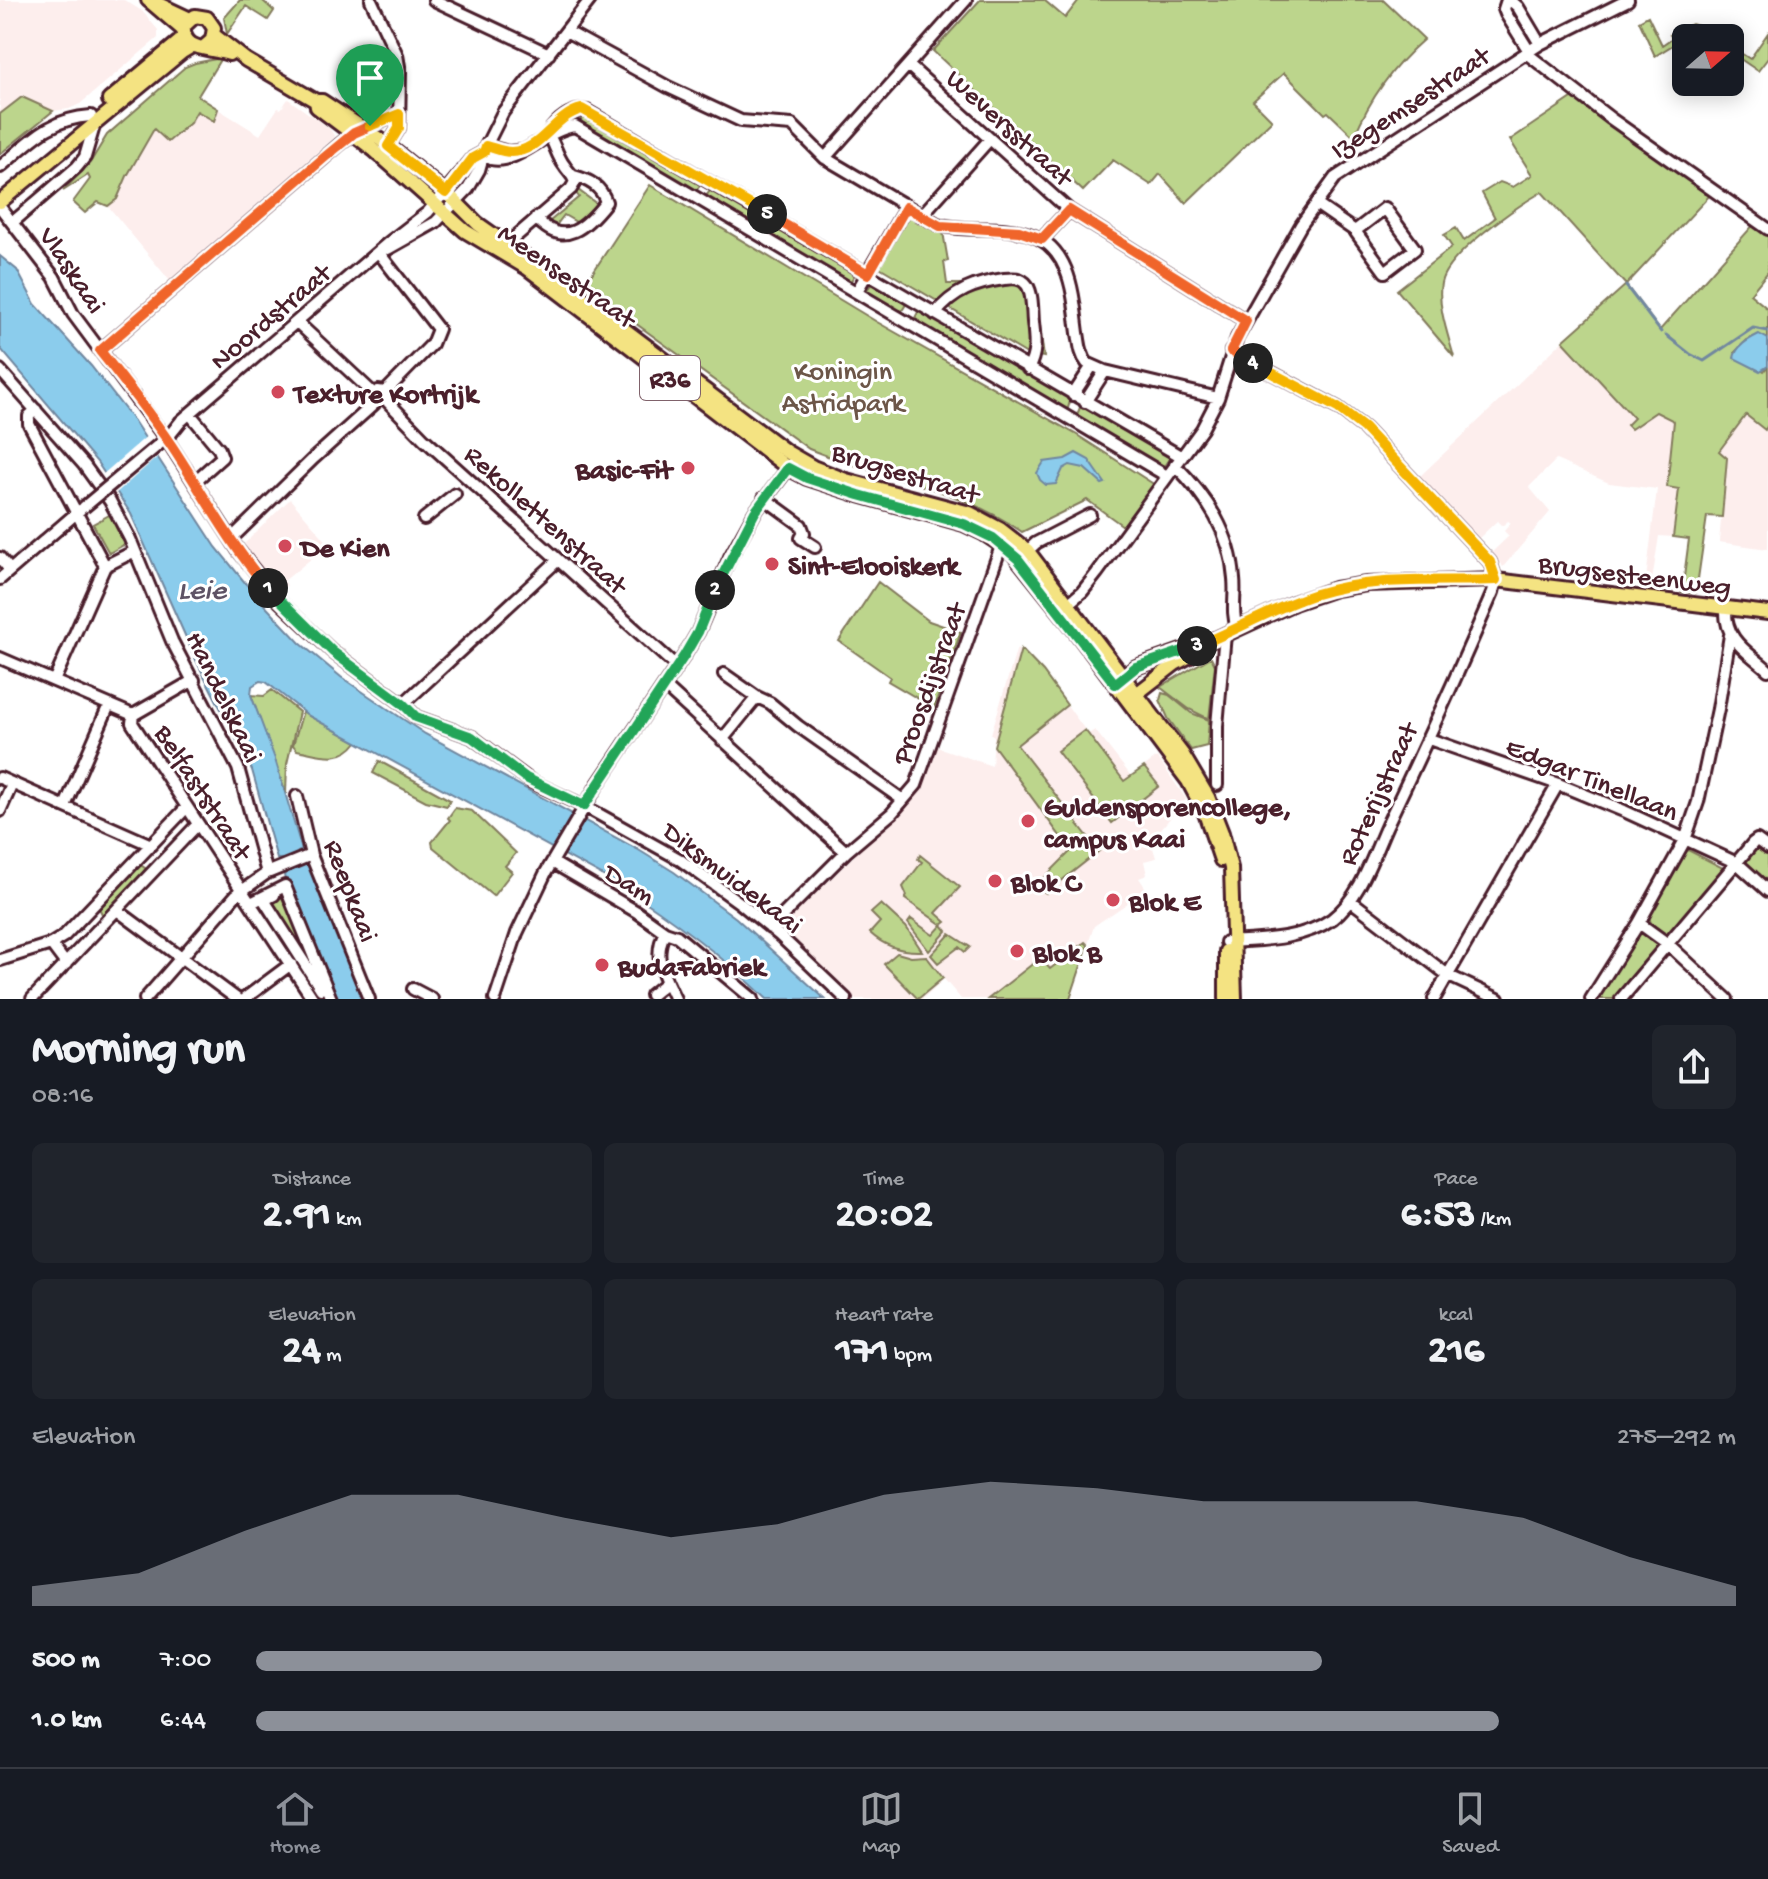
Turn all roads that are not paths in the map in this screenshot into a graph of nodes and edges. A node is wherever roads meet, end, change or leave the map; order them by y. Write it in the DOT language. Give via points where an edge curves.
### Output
graph roads {
  1 [pos="371,0"];
  2 [pos="434,0"];
  3 [pos="590,0"];
  4 [pos="966,0"];
  5 [pos="1508,0"];
  6 [pos="1628,0"];
  7 [pos="149,1"];
  8 [pos="185,28"];
  9 [pos="566,31"];
  10 [pos="214,35"];
  11 [pos="1540,44"];
  12 [pos="205,47"];
  13 [pos="1527,52"];
  14 [pos="549,54"];
  15 [pos="246,60"];
  16 [pos="908,65"];
  17 [pos="154,75"];
  18 [pos="399,114"];
  19 [pos="93,119"];
  20 [pos="359,131"];
  21 [pos="548,134"];
  22 [pos="990,139"];
  23 [pos="381,148"];
  24 [pos="485,149"];
  25 [pos="825,158"];
  26 [pos="0,167"];
  27 [pos="31,171"];
  28 [pos="574,176"];
  29 [pos="709,183"];
  30 [pos="0,192"];
  31 [pos="446,193"];
  32 [pos="699,199"];
  33 [pos="456,203"];
  34 [pos="0,204"];
  35 [pos="1316,204"];
  36 [pos="906,207"];
  37 [pos="440,210"];
  38 [pos="1069,210"];
  39 [pos="921,216"];
  40 [pos="536,218"];
  41 [pos="13,222"];
  42 [pos="1768,229"];
  43 [pos="1355,231"];
  44 [pos="1042,239"];
  45 [pos="509,246"];
  46 [pos="379,253"];
  47 [pos="868,274"];
  48 [pos="857,291"];
  49 [pos="935,314"];
  50 [pos="1246,321"];
  51 [pos="297,322"];
  52 [pos="100,351"];
  53 [pos="1231,351"];
  54 [pos="1092,366"];
  55 [pos="1028,369"];
  56 [pos="0,370"];
  57 [pos="1105,371"];
  58 [pos="380,398"];
  59 [pos="1218,398"];
  60 [pos="1079,399"];
  61 [pos="36,410"];
  62 [pos="1068,416"];
  63 [pos="186,418"];
  64 [pos="1178,461"];
  65 [pos="792,463"];
  66 [pos="1167,476"];
  67 [pos="194,482"];
  68 [pos="455,494"];
  69 [pos="764,498"];
  70 [pos="80,510"];
  71 [pos="1090,515"];
  72 [pos="424,519"];
  73 [pos="231,539"];
  74 [pos="1008,542"];
  75 [pos="815,547"];
  76 [pos="135,551"];
  77 [pos="1023,554"];
  78 [pos="0,558"];
  79 [pos="557,561"];
  80 [pos="105,566"];
  81 [pos="10,570"];
  82 [pos="0,579"];
  83 [pos="1496,580"];
  84 [pos="1064,608"];
  85 [pos="1726,608"];
  86 [pos="1768,613"];
  87 [pos="1227,633"];
  88 [pos="1730,635"];
  89 [pos="1,663"];
  90 [pos="677,667"];
  91 [pos="1768,670"];
  92 [pos="724,674"];
  93 [pos="194,680"];
  94 [pos="54,681"];
  95 [pos="1119,681"];
  96 [pos="664,686"];
  97 [pos="757,697"];
  98 [pos="1132,697"];
  99 [pos="403,704"];
  100 [pos="109,705"];
  101 [pos="133,715"];
  102 [pos="1429,739"];
  103 [pos="722,740"];
  104 [pos="0,778"];
  105 [pos="12,784"];
  106 [pos="1558,784"];
  107 [pos="1217,785"];
  108 [pos="297,796"];
  109 [pos="903,800"];
  110 [pos="65,806"];
  111 [pos="187,807"];
  112 [pos="583,809"];
  113 [pos="0,811"];
  114 [pos="198,824"];
  115 [pos="1685,840"];
  116 [pos="149,844"];
  117 [pos="1768,848"];
  118 [pos="846,852"];
  119 [pos="306,857"];
  120 [pos="555,858"];
  121 [pos="1737,863"];
  122 [pos="266,869"];
  123 [pos="114,883"];
  124 [pos="285,887"];
  125 [pos="242,891"];
  126 [pos="1768,891"];
  127 [pos="129,897"];
  128 [pos="1350,900"];
  129 [pos="253,902"];
  130 [pos="117,910"];
  131 [pos="1639,923"];
  132 [pos="770,928"];
  133 [pos="665,932"];
  134 [pos="1230,942"];
  135 [pos="51,944"];
  136 [pos="1668,944"];
  137 [pos="180,959"];
  138 [pos="0,960"];
  139 [pos="66,964"];
  140 [pos="291,964"];
  141 [pos="1449,976"];
  142 [pos="667,982"];
  143 [pos="413,989"];
  144 [pos="651,995"];
  145 [pos="324,996"];
  146 [pos="369,997"];
  147 [pos="32,999"];
  148 [pos="145,999"];
  149 [pos="237,999"];
  150 [pos="244,999"];
  151 [pos="432,999"];
  152 [pos="495,999"];
  153 [pos="675,999"];
  154 [pos="753,999"];
  155 [pos="846,999"];
  156 [pos="1226,999"];
  157 [pos="1235,999"];
  158 [pos="1434,999"];
  159 [pos="1498,999"];
  160 [pos="1591,999"];
  161 [pos="1621,999"];
  162 [pos="1727,999"];
  1 -- 18 [label="street" via="397,55"];
  2 -- 14 [label="street"];
  3 -- 9 [label="street, Noordstraat"];
  4 -- 16 [label="street"];
  5 -- 11 [label="street"];
  5 -- 13 [label="street" via="1504,9"];
  6 -- 11 [label="street, Izegemsestraat"];
  7 -- 8 [label="main road"];
  8 -- 10 [label="main road, R36" via="195,16 207,18"];
  8 -- 12 [label="main road, R36"];
  8 -- 19 [label="main road"];
  9 -- 14 [label="street, Noordstraat"];
  9 -- 25 [label="street" via="741,121 792,125"];
  10 -- 12 [label="main road"];
  10 -- 15 [label="main road, R36"];
  11 -- 13 [label="street, Izegemsestraat"];
  12 -- 15 [label="main road, R36"];
  12 -- 17 [label="main road"];
  12 -- 17 [label="main road"];
  13 -- 35 [label="street, Izegemsestraat" via="1335,178"];
  13 -- 42 [label="street" via="1610,118"];
  14 -- 24 [label="street, Noordstraat" via="503,112"];
  15 -- 20 [label="main road, R36" via="322,101"];
  16 -- 22 [label="street, Weversstraat"];
  16 -- 25 [label="street"];
  17 -- 19 [label="main road"];
  18 -- 20 [label="street"];
  18 -- 23 [label="street" via="399,128"];
  19 -- 26 [label="street" via="48,126"];
  19 -- 27 [label="main road"];
  19 -- 41 [label="street" via="85,157"];
  20 -- 23 [label="main road, R36"];
  20 -- 52 [label="street"];
  21 -- 24 [label="street" via="503,161 491,159"];
  21 -- 28 [label="street"];
  21 -- 29 [label="street" via="573,112 587,111"];
  21 -- 32 [label="street" via="575,126"];
  22 -- 38 [label="street, Weversstraat"];
  22 -- 39 [label="street"];
  23 -- 31 [label="main road, R36"];
  23 -- 37 [label="main road, R36"];
  24 -- 31 [label="street, Noordstraat"];
  24 -- 33 [label="street, Noordstraat" via="479,170"];
  25 -- 36 [label="street"];
  27 -- 30 [label="main road"];
  27 -- 34 [label="main road"];
  28 -- 40 [label="street" via="571,189"];
  28 -- 40 [label="street" via="603,191 606,202 587,226 557,233"];
  29 -- 32 [label="street"];
  29 -- 47 [label="street"];
  31 -- 33 [label="main road, Meensestraat / R36"];
  31 -- 37 [label="street, Noordstraat"];
  32 -- 48 [label="street"];
  33 -- 37 [label="street, Noordstraat"];
  33 -- 45 [label="main road, Meensestraat / R36"];
  34 -- 41 [label="street, Vlaskaai"];
  35 -- 43 [label="street"];
  35 -- 50 [label="street, Izegemsestraat"];
  36 -- 39 [label="street"];
  36 -- 47 [label="street"];
  37 -- 46 [label="street, Noordstraat"];
  37 -- 65 [label="main road, Meensestraat / R36"];
  38 -- 44 [label="street"];
  38 -- 50 [label="street, Weversstraat"];
  39 -- 44 [label="street" via="940,226 1019,231"];
  40 -- 45 [label="street"];
  41 -- 52 [label="street, Vlaskaai"];
  43 -- 43 [label="street" via="1386,275 1418,253 1385,208"];
  44 -- 54 [label="street" via="1066,269 1080,349"];
  45 -- 65 [label="main road, Meensestraat / R36"];
  46 -- 51 [label="street, Noordstraat"];
  46 -- 58 [label="street" via="438,329 432,344"];
  47 -- 48 [label="street"];
  47 -- 49 [label="street"];
  48 -- 62 [label="street"];
  49 -- 55 [label="street"];
  49 -- 55 [label="street" via="973,285 1021,280 1029,290 1036,349"];
  50 -- 53 [label="street, Izegemsestraat"];
  51 -- 58 [label="street, Rekollettenstraat"];
  51 -- 63 [label="street, Noordstraat"];
  52 -- 67 [label="street, Vlaskaai"];
  53 -- 59 [label="street, Izegemsestraat"];
  53 -- 83 [label="street" via="1338,408 1364,428 1490,562"];
  54 -- 57 [label="street"];
  54 -- 60 [label="street"];
  55 -- 60 [label="street"];
  56 -- 61 [label="street, Handelskaai"];
  57 -- 59 [label="street"];
  57 -- 60 [label="street"];
  58 -- 73 [label="street"];
  58 -- 79 [label="street, Rekollettenstraat"];
  59 -- 64 [label="street, Izegemsestraat"];
  60 -- 62 [label="street"];
  60 -- 64 [label="street"];
  61 -- 70 [label="street" via="29,424"];
  61 -- 76 [label="street, Handelskaai" via="95,479"];
  62 -- 66 [label="street"];
  63 -- 67 [label="street" via="222,457"];
  63 -- 70 [label="street, Noordstraat, bridge"];
  64 -- 66 [label="street, Izegemsestraat"];
  64 -- 87 [label="street" via="1222,528 1234,575"];
  65 -- 69 [label="street"];
  65 -- 74 [label="main road, Brugsestraat / R36" via="807,478"];
  66 -- 84 [label="street, Izegemsestraat" via="1097,573"];
  67 -- 73 [label="street, Vlaskaai"];
  68 -- 72 [label="street"];
  69 -- 75 [label="street" via="801,525 801,538"];
  69 -- 90 [label="street"];
  70 -- 80 [label="street"];
  70 -- 81 [label="street, Noordstraat"];
  71 -- 77 [label="street"];
  73 -- 99 [label="street, Vlaskaai" via="301,622"];
  74 -- 77 [label="main road, Brugsestraat / R36"];
  74 -- 109 [label="street, Proosdijstraat" via="999,552 916,785"];
  76 -- 80 [label="street"];
  76 -- 93 [label="street, Handelskaai"];
  77 -- 84 [label="main road, Brugsestraat / R36"];
  78 -- 81 [label="street"];
  79 -- 90 [label="street, Rekollettenstraat"];
  79 -- 99 [label="street"];
  80 -- 94 [label="street"];
  81 -- 82 [label="street, Noordstraat"];
  83 -- 85 [label="main road, Brugsesteenweg"];
  83 -- 87 [label="main road, Brugsesteenweg" via="1352,586 1316,594"];
  83 -- 102 [label="street, Roterijstraat"];
  84 -- 95 [label="main road, Brugsestraat / R36"];
  85 -- 86 [label="main road, Brugsesteenweg"];
  85 -- 88 [label="street"];
  87 -- 95 [label="main road, Brugsesteenweg" via="1136,667"];
  87 -- 98 [label="main road, Brugsesteenweg"];
  87 -- 107 [label="street"];
  88 -- 91 [label="street"];
  88 -- 115 [label="street" via="1698,802"];
  89 -- 94 [label="street"];
  90 -- 96 [label="street"];
  92 -- 97 [label="street"];
  93 -- 101 [label="street"];
  93 -- 122 [label="street, Handelskaai" via="238,768"];
  94 -- 100 [label="street"];
  95 -- 98 [label="main road, R36"];
  96 -- 103 [label="street"];
  96 -- 112 [label="street"];
  97 -- 103 [label="street"];
  97 -- 109 [label="street"];
  98 -- 134 [label="main road, R36" via="1183,755 1214,811 1231,868"];
  99 -- 112 [label="street, Diksmuidekaai" via="416,717 472,737 526,778"];
  100 -- 101 [label="street"];
  100 -- 110 [label="street"];
  101 -- 111 [label="street, Belfaststraat" via="132,723"];
  102 -- 106 [label="street, Edgar Tinellaan"];
  102 -- 128 [label="street, Roterijstraat"];
  103 -- 118 [label="street"];
  104 -- 105 [label="street"];
  105 -- 110 [label="street"];
  105 -- 113 [label="street"];
  106 -- 115 [label="street, Edgar Tinellaan"];
  106 -- 141 [label="street"];
  108 -- 119 [label="street, Reepkaai"];
  109 -- 118 [label="street, Proosdijstraat"];
  110 -- 116 [label="street"];
  111 -- 114 [label="street, Belfaststraat"];
  111 -- 116 [label="street"];
  112 -- 120 [label="street"];
  112 -- 132 [label="street, Diksmuidekaai" via="679,859"];
  114 -- 125 [label="street, Belfaststraat"];
  114 -- 127 [label="street"];
  115 -- 121 [label="street, Edgar Tinellaan"];
  115 -- 131 [label="street"];
  116 -- 123 [label="street"];
  117 -- 121 [label="street" via="1757,840"];
  118 -- 132 [label="street, Proosdijstraat"];
  119 -- 122 [label="street"];
  119 -- 146 [label="street, Reepkaai"];
  120 -- 133 [label="street, Dam"];
  120 -- 152 [label="street" via="517,933"];
  121 -- 126 [label="street, Edgar Tinellaan"];
  121 -- 136 [label="street"];
  122 -- 125 [label="street"];
  123 -- 127 [label="street"];
  123 -- 135 [label="street"];
  124 -- 129 [label="street"];
  124 -- 145 [label="street"];
  124 -- 145 [label="street" via="264,900"];
  125 -- 137 [label="street"];
  125 -- 140 [label="street, Belfaststraat"];
  127 -- 130 [label="street"];
  128 -- 134 [label="street, Roterijstraat" via="1317,928"];
  128 -- 141 [label="street"];
  130 -- 137 [label="street"];
  130 -- 139 [label="street"];
  131 -- 136 [label="street"];
  131 -- 160 [label="street"];
  132 -- 155 [label="street, Diksmuidekaai"];
  133 -- 142 [label="street, Dam" via="657,950"];
  133 -- 154 [label="street" via="692,947"];
  134 -- 156 [label="main road, R36"];
  134 -- 157 [label="main road, R36"];
  135 -- 138 [label="street"];
  135 -- 139 [label="street"];
  136 -- 161 [label="street"];
  136 -- 162 [label="street"];
  137 -- 148 [label="street"];
  137 -- 149 [label="street"];
  139 -- 147 [label="street"];
  140 -- 145 [label="street, Belfaststraat"];
  140 -- 150 [label="street"];
  141 -- 158 [label="street"];
  141 -- 159 [label="street"];
  142 -- 144 [label="street"];
  142 -- 153 [label="street, Dam"];
  143 -- 151 [label="street"];
}
